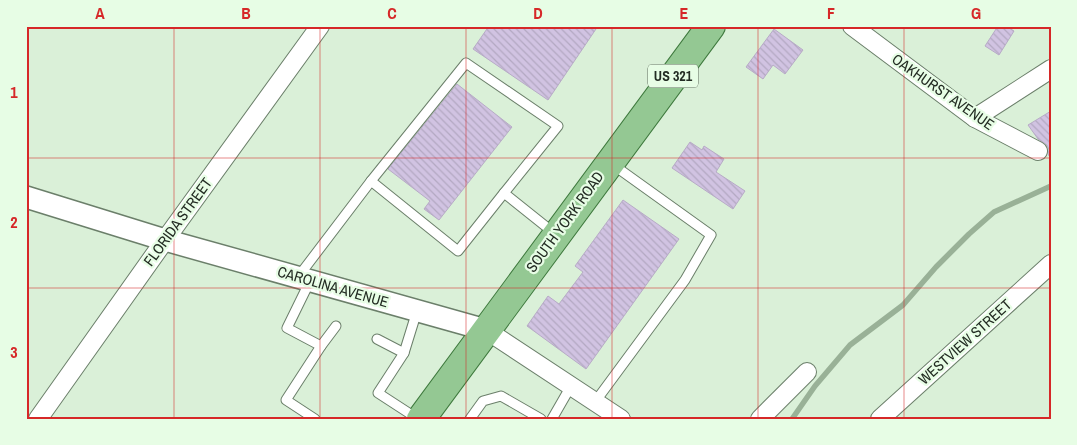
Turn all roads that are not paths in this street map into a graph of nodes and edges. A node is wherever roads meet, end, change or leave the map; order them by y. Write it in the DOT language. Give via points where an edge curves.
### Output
graph roads {
  1 [pos="320,26"];
  2 [pos="711,26"];
  3 [pos="852,26"];
  4 [pos="1051,69"];
  5 [pos="975,118"];
  6 [pos="1038,151"];
  7 [pos="610,162"];
  8 [pos="371,182"];
  9 [pos="504,193"];
  10 [pos="26,197"];
  11 [pos="556,234"];
  12 [pos="165,240"];
  13 [pos="1051,264"];
  14 [pos="304,279"];
  15 [pos="417,310"];
  16 [pos="336,326"];
  17 [pos="486,330"];
  18 [pos="377,339"];
  19 [pos="321,346"];
  20 [pos="404,353"];
  21 [pos="806,372"];
  22 [pos="571,386"];
  23 [pos="595,402"];
  24 [pos="38,419"];
  25 [pos="315,419"];
  26 [pos="419,419"];
  27 [pos="470,419"];
  28 [pos="541,419"];
  29 [pos="552,419"];
  30 [pos="621,419"];
  31 [pos="760,419"];
  32 [pos="880,419"];
  1 -- 12 [label="street, FLORIDA STREET"];
  2 -- 7 [label="main road, SOUTH YORK ROAD / US 321"];
  3 -- 5 [label="street, OAKHURST AVENUE"];
  4 -- 5 [label="street"];
  5 -- 6 [label="street, OAKHURST AVENUE"];
  7 -- 11 [label="main road, SOUTH YORK ROAD / US 321"];
  7 -- 23 [label="lane" via="711,235 685,280"];
  8 -- 9 [label="lane" via="458,251"];
  8 -- 9 [label="lane" via="466,63 558,126"];
  8 -- 14 [label="lane"];
  9 -- 11 [label="lane"];
  10 -- 12 [label="street, CAROLINA AVENUE"];
  11 -- 17 [label="main road, SOUTH YORK ROAD / US 321"];
  12 -- 14 [label="street, CAROLINA AVENUE"];
  12 -- 24 [label="street, FLORIDA STREET"];
  13 -- 32 [label="street, WESTVIEW STREET"];
  14 -- 15 [label="street, CAROLINA AVENUE"];
  14 -- 19 [label="lane" via="287,328"];
  15 -- 17 [label="street, CAROLINA AVENUE"];
  15 -- 20 [label="lane"];
  16 -- 19 [label="lane"];
  17 -- 22 [label="street, CAROLINA AVENUE"];
  17 -- 26 [label="main road, SOUTH YORK ROAD / US 321"];
  18 -- 20 [label="lane"];
  19 -- 25 [label="lane" via="286,400"];
  20 -- 26 [label="lane" via="378,393"];
  21 -- 31 [label="street"];
  22 -- 23 [label="street, CAROLINA AVENUE"];
  22 -- 29 [label="lane"];
  23 -- 30 [label="street, CAROLINA AVENUE"];
  27 -- 28 [label="lane" via="483,401 501,396"];
}
